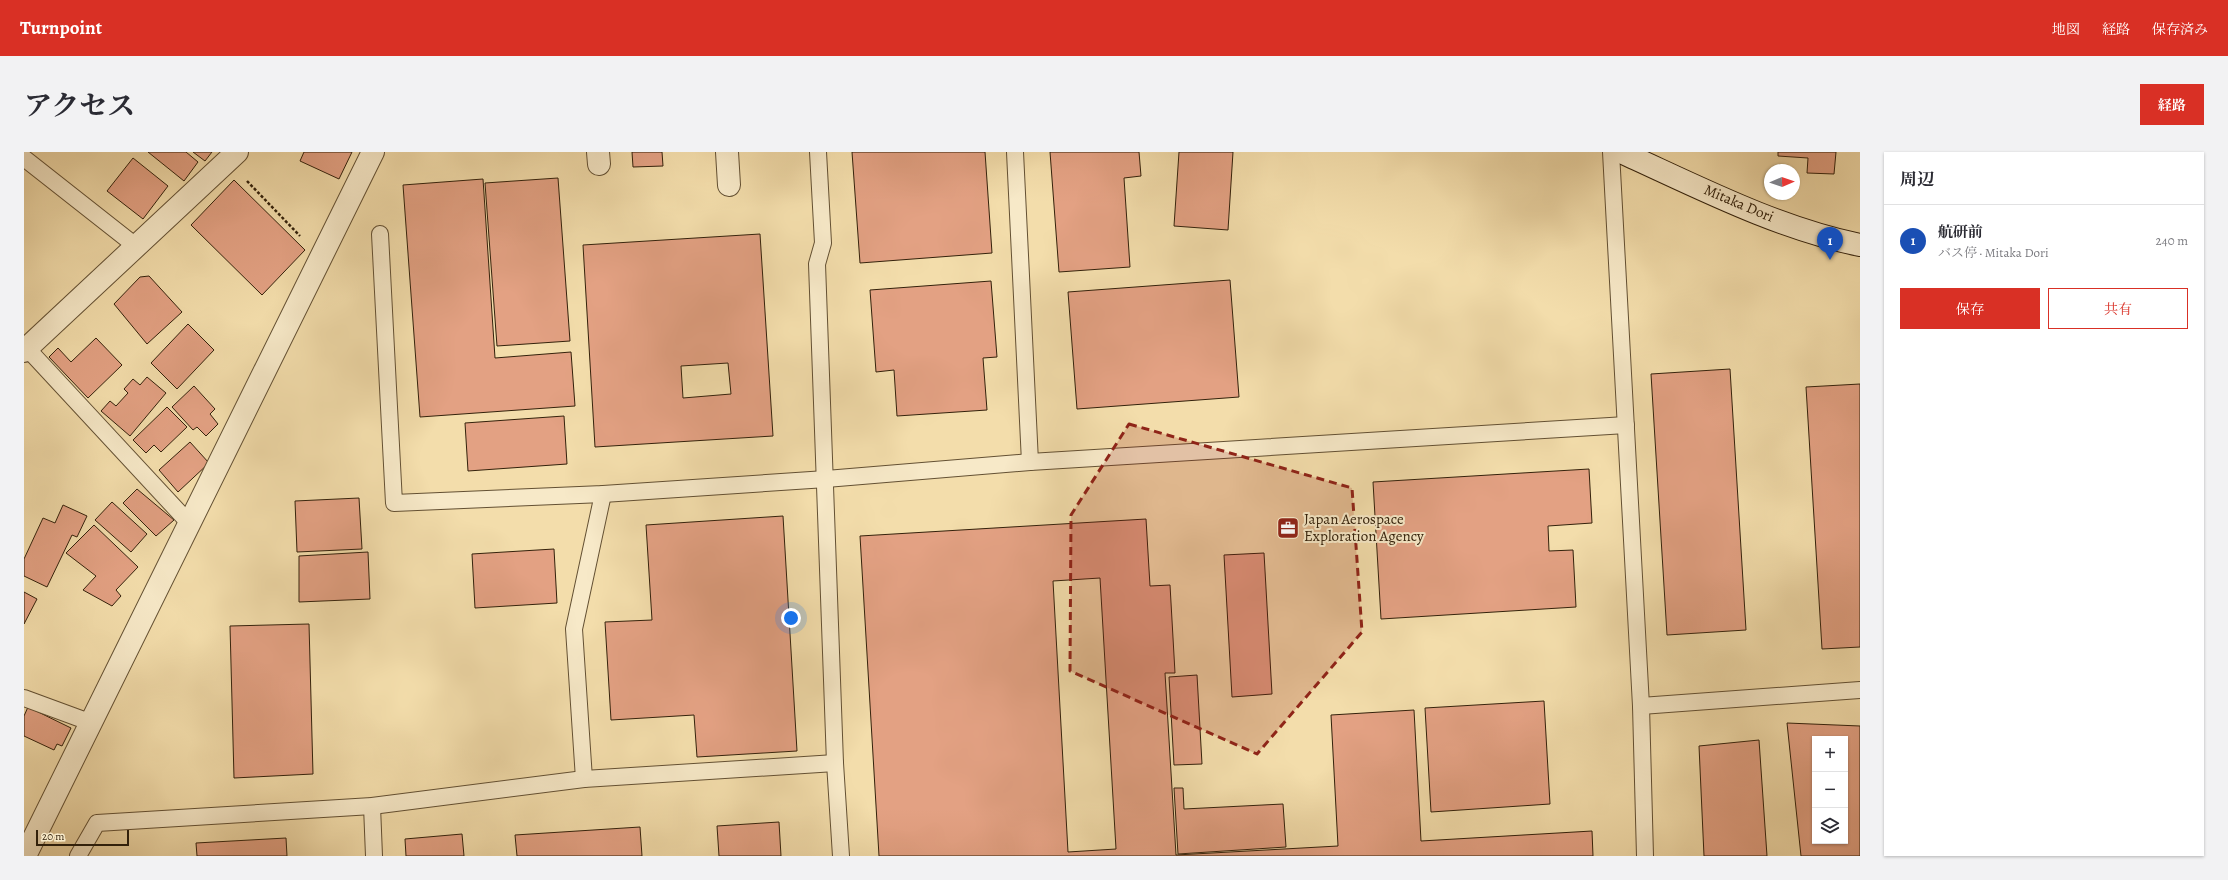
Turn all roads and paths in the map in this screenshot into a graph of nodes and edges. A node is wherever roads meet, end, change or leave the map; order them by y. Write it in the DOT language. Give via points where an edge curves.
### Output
graph roads {
  1 [pos="373,152"];
  2 [pos="727,152"];
  3 [pos="818,152"];
  4 [pos="1015,152"];
  5 [pos="1612,152"];
  6 [pos="1621,152"];
  7 [pos="232,157"];
  8 [pos="24,158"];
  9 [pos="730,186"];
  10 [pos="380,234"];
  11 [pos="1860,245"];
  12 [pos="138,247"];
  13 [pos="321,257"];
  14 [pos="25,348"];
  15 [pos="1626,425"];
  16 [pos="1030,462"];
  17 [pos="826,479"];
  18 [pos="602,494"];
  19 [pos="190,524"];
  20 [pos="1860,690"];
  21 [pos="24,698"];
  22 [pos="1642,706"];
  23 [pos="92,723"];
  24 [pos="835,763"];
  25 [pos="584,779"];
  26 [pos="372,806"];
  27 [pos="25,856"];
  28 [pos="78,856"];
  29 [pos="374,856"];
  30 [pos="841,856"];
  31 [pos="1645,856"];
  1 -- 13 [label="street"];
  2 -- 9 [label="street"];
  3 -- 17 [label="lane" via="823,243 817,264"];
  4 -- 16 [label="lane"];
  5 -- 15 [label="lane"];
  6 -- 11 [label="street, Mitaka Dori" via="1732,202 1836,240"];
  7 -- 12 [label="street"];
  7 -- 13 [label="path"];
  8 -- 12 [label="lane"];
  10 -- 18 [label="lane" via="394,503"];
  12 -- 14 [label="street"];
  13 -- 19 [label="street"];
  14 -- 19 [label="lane"];
  15 -- 16 [label="lane"];
  15 -- 22 [label="lane"];
  16 -- 17 [label="lane"];
  17 -- 18 [label="lane"];
  17 -- 24 [label="lane"];
  18 -- 25 [label="lane" via="574,629"];
  19 -- 23 [label="street"];
  20 -- 22 [label="lane"];
  21 -- 23 [label="lane"];
  22 -- 31 [label="lane"];
  23 -- 27 [label="street"];
  24 -- 25 [label="lane"];
  24 -- 30 [label="lane"];
  25 -- 26 [label="lane"];
  26 -- 28 [label="lane" via="97,823"];
  26 -- 29 [label="lane"];
}
